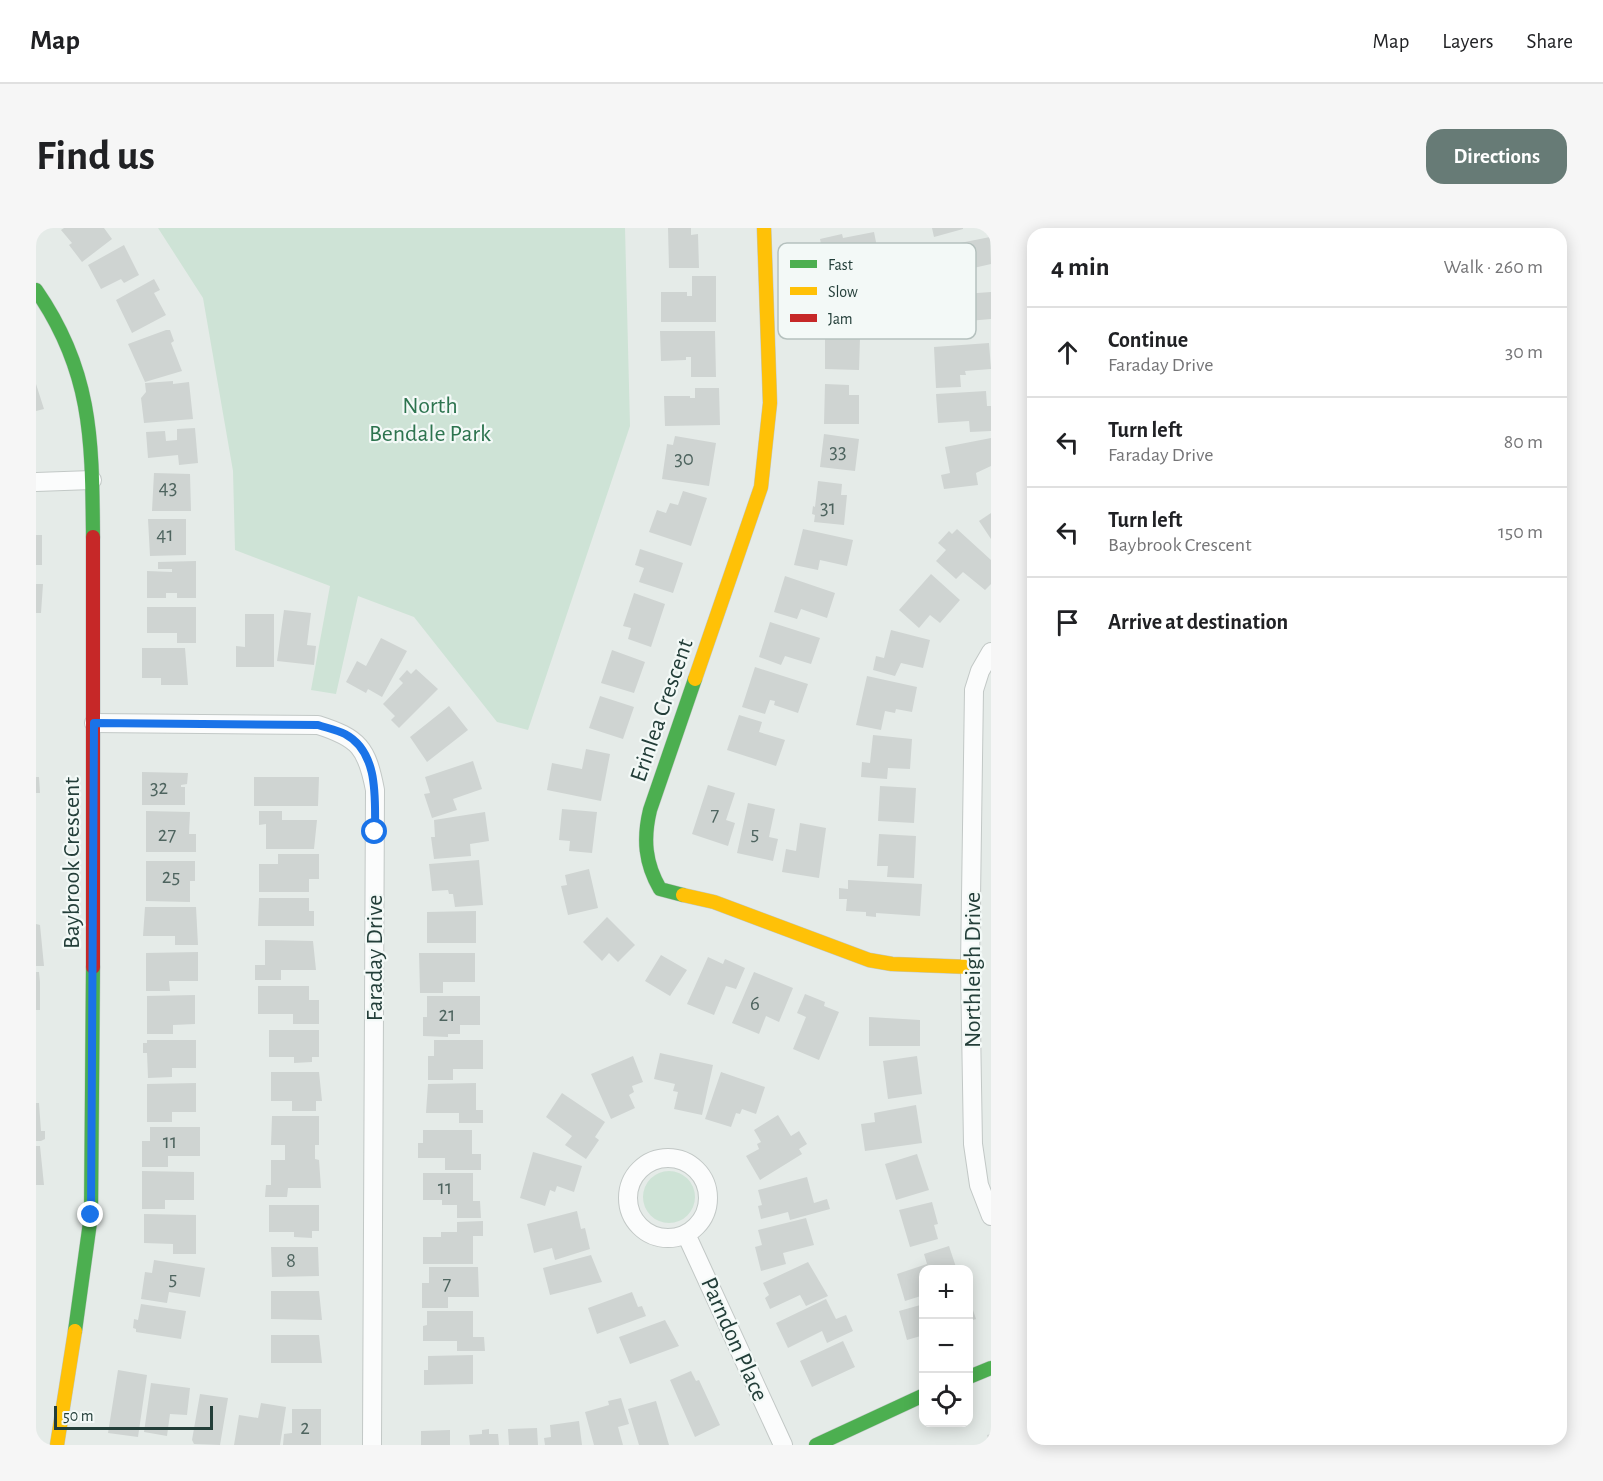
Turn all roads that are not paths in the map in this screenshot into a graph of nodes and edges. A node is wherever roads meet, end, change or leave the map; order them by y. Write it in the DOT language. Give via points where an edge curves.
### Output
graph roads {
  1 [pos="764,228"];
  2 [pos="36,290"];
  3 [pos="92,480"];
  4 [pos="36,482"];
  5 [pos="991,652"];
  6 [pos="94,723"];
  7 [pos="970,967"];
  8 [pos="991,1216"];
  9 [pos="686,1234"];
  10 [pos="991,1368"];
  11 [pos="973,1375"];
  12 [pos="919,1397"];
  13 [pos="57,1445"];
  14 [pos="372,1445"];
  15 [pos="783,1445"];
  16 [pos="816,1445"];
  1 -- 7 [label="street, Erinlea Crescent" via="770,403 761,487 651,810 645,834 646,859 660,889 714,902 869,960"];
  2 -- 3 [label="street, Baybrook Crescent" via="71,349 87,411"];
  3 -- 4 [label="street"];
  3 -- 6 [label="street, Baybrook Crescent"];
  5 -- 7 [label="street, Northleigh Drive" via="974,690"];
  6 -- 13 [label="street, Baybrook Crescent" via="89,1241"];
  6 -- 14 [label="street, Faraday Drive" via="318,725 345,734 363,748 375,790"];
  7 -- 8 [label="street, Northleigh Drive" via="973,1144 979,1185"];
  9 -- 9 [label="street" via="697,1226 708,1202 702,1176 688,1163 669,1157 644,1165 629,1187 634,1219 648,1233 660,1237"];
  9 -- 15 [label="street, Parndon Place"];
  10 -- 11 [label="street"];
  12 -- 16 [label="street"];
}
